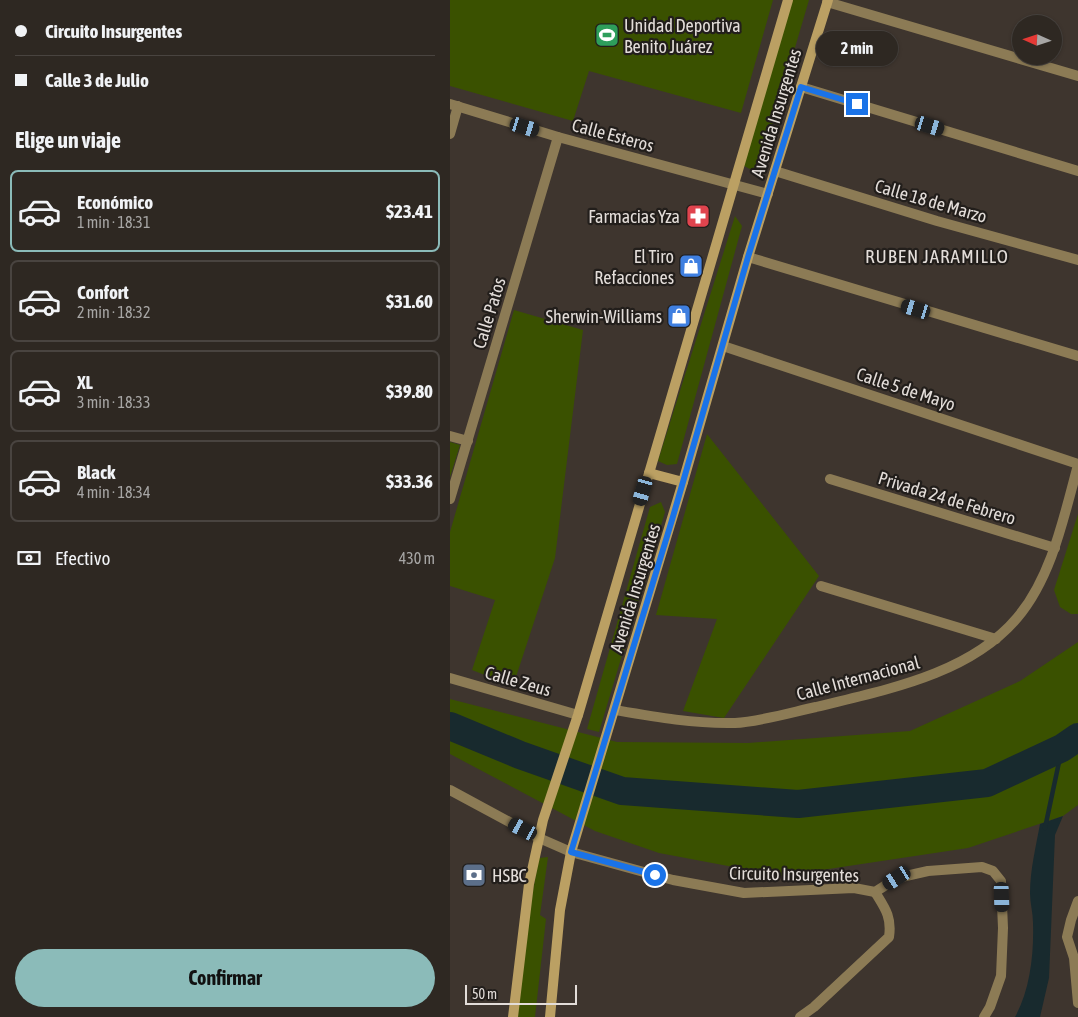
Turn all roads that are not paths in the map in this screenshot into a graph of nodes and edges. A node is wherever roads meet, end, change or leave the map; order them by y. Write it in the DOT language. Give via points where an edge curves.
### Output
graph roads {
  1 [pos="788,0"];
  2 [pos="828,1"];
  3 [pos="1078,76"];
  4 [pos="801,87"];
  5 [pos="454,105"];
  6 [pos="450,134"];
  7 [pos="558,137"];
  8 [pos="775,171"];
  9 [pos="1078,171"];
  10 [pos="733,185"];
  11 [pos="768,194"];
  12 [pos="748,257"];
  13 [pos="1078,260"];
  14 [pos="723,346"];
  15 [pos="1078,356"];
  16 [pos="450,436"];
  17 [pos="468,441"];
  18 [pos="1078,464"];
  19 [pos="649,473"];
  20 [pos="830,480"];
  21 [pos="683,482"];
  22 [pos="450,499"];
  23 [pos="1054,548"];
  24 [pos="821,586"];
  25 [pos="996,638"];
  26 [pos="450,678"];
  27 [pos="615,710"];
  28 [pos="578,715"];
  29 [pos="450,790"];
  30 [pos="539,838"];
  31 [pos="571,852"];
  32 [pos="875,892"];
  33 [pos="1078,901"];
  34 [pos="1076,958"];
  35 [pos="1078,1003"];
  36 [pos="512,1017"];
  37 [pos="550,1017"];
  38 [pos="800,1017"];
  39 [pos="984,1017"];
  1 -- 10 [label="main road, Avenida Insurgentes"];
  2 -- 3 [label="street"];
  2 -- 4 [label="main road, Avenida Insurgentes"];
  4 -- 8 [label="main road, Avenida Insurgentes"];
  4 -- 9 [label="street"];
  5 -- 6 [label="street"];
  5 -- 7 [label="street, Calle Esteros"];
  7 -- 10 [label="street, Calle Esteros"];
  7 -- 17 [label="street, Calle Patos"];
  8 -- 11 [label="main road, Avenida Insurgentes"];
  8 -- 13 [label="street, Calle 18 de Marzo"];
  10 -- 11 [label="street, Calle Esteros"];
  10 -- 19 [label="main road, Avenida Insurgentes"];
  11 -- 12 [label="main road, Avenida Insurgentes"];
  12 -- 14 [label="main road, Avenida Insurgentes"];
  12 -- 15 [label="street"];
  14 -- 18 [label="street, Calle 5 de Mayo"];
  14 -- 21 [label="main road, Avenida Insurgentes"];
  16 -- 17 [label="street"];
  17 -- 22 [label="street, Calle Patos"];
  18 -- 23 [label="street, Calle Internacional"];
  19 -- 21 [label="main road"];
  19 -- 28 [label="main road, Avenida Insurgentes"];
  20 -- 23 [label="street, Privada 24 de Febrero"];
  21 -- 27 [label="main road, Avenida Insurgentes"];
  23 -- 25 [label="street, Calle Internacional" via="1031,597 1017,618"];
  24 -- 25 [label="street"];
  25 -- 27 [label="street, Calle Internacional" via="965,660 896,687 755,720 738,723 684,722"];
  26 -- 28 [label="street, Calle Zeus"];
  27 -- 31 [label="main road, Avenida Insurgentes"];
  28 -- 30 [label="main road, Avenida Insurgentes"];
  29 -- 30 [label="street, Circuito Insurgentes"];
  30 -- 31 [label="street, Circuito Insurgentes"];
  30 -- 36 [label="main road, Avenida Insurgentes" via="528,884"];
  31 -- 32 [label="street, Circuito Insurgentes" via="673,880 744,893 854,888"];
  31 -- 37 [label="main road, Avenida Insurgentes" via="560,910"];
  32 -- 38 [label="street, Circuito Insurgentes" via="891,924 889,937"];
  32 -- 39 [label="street, Circuito Insurgentes" via="897,878 928,871 982,866 994,871 1001,881 1001,976"];
  33 -- 34 [label="street" via="1067,937"];
  34 -- 35 [label="street"];
}
